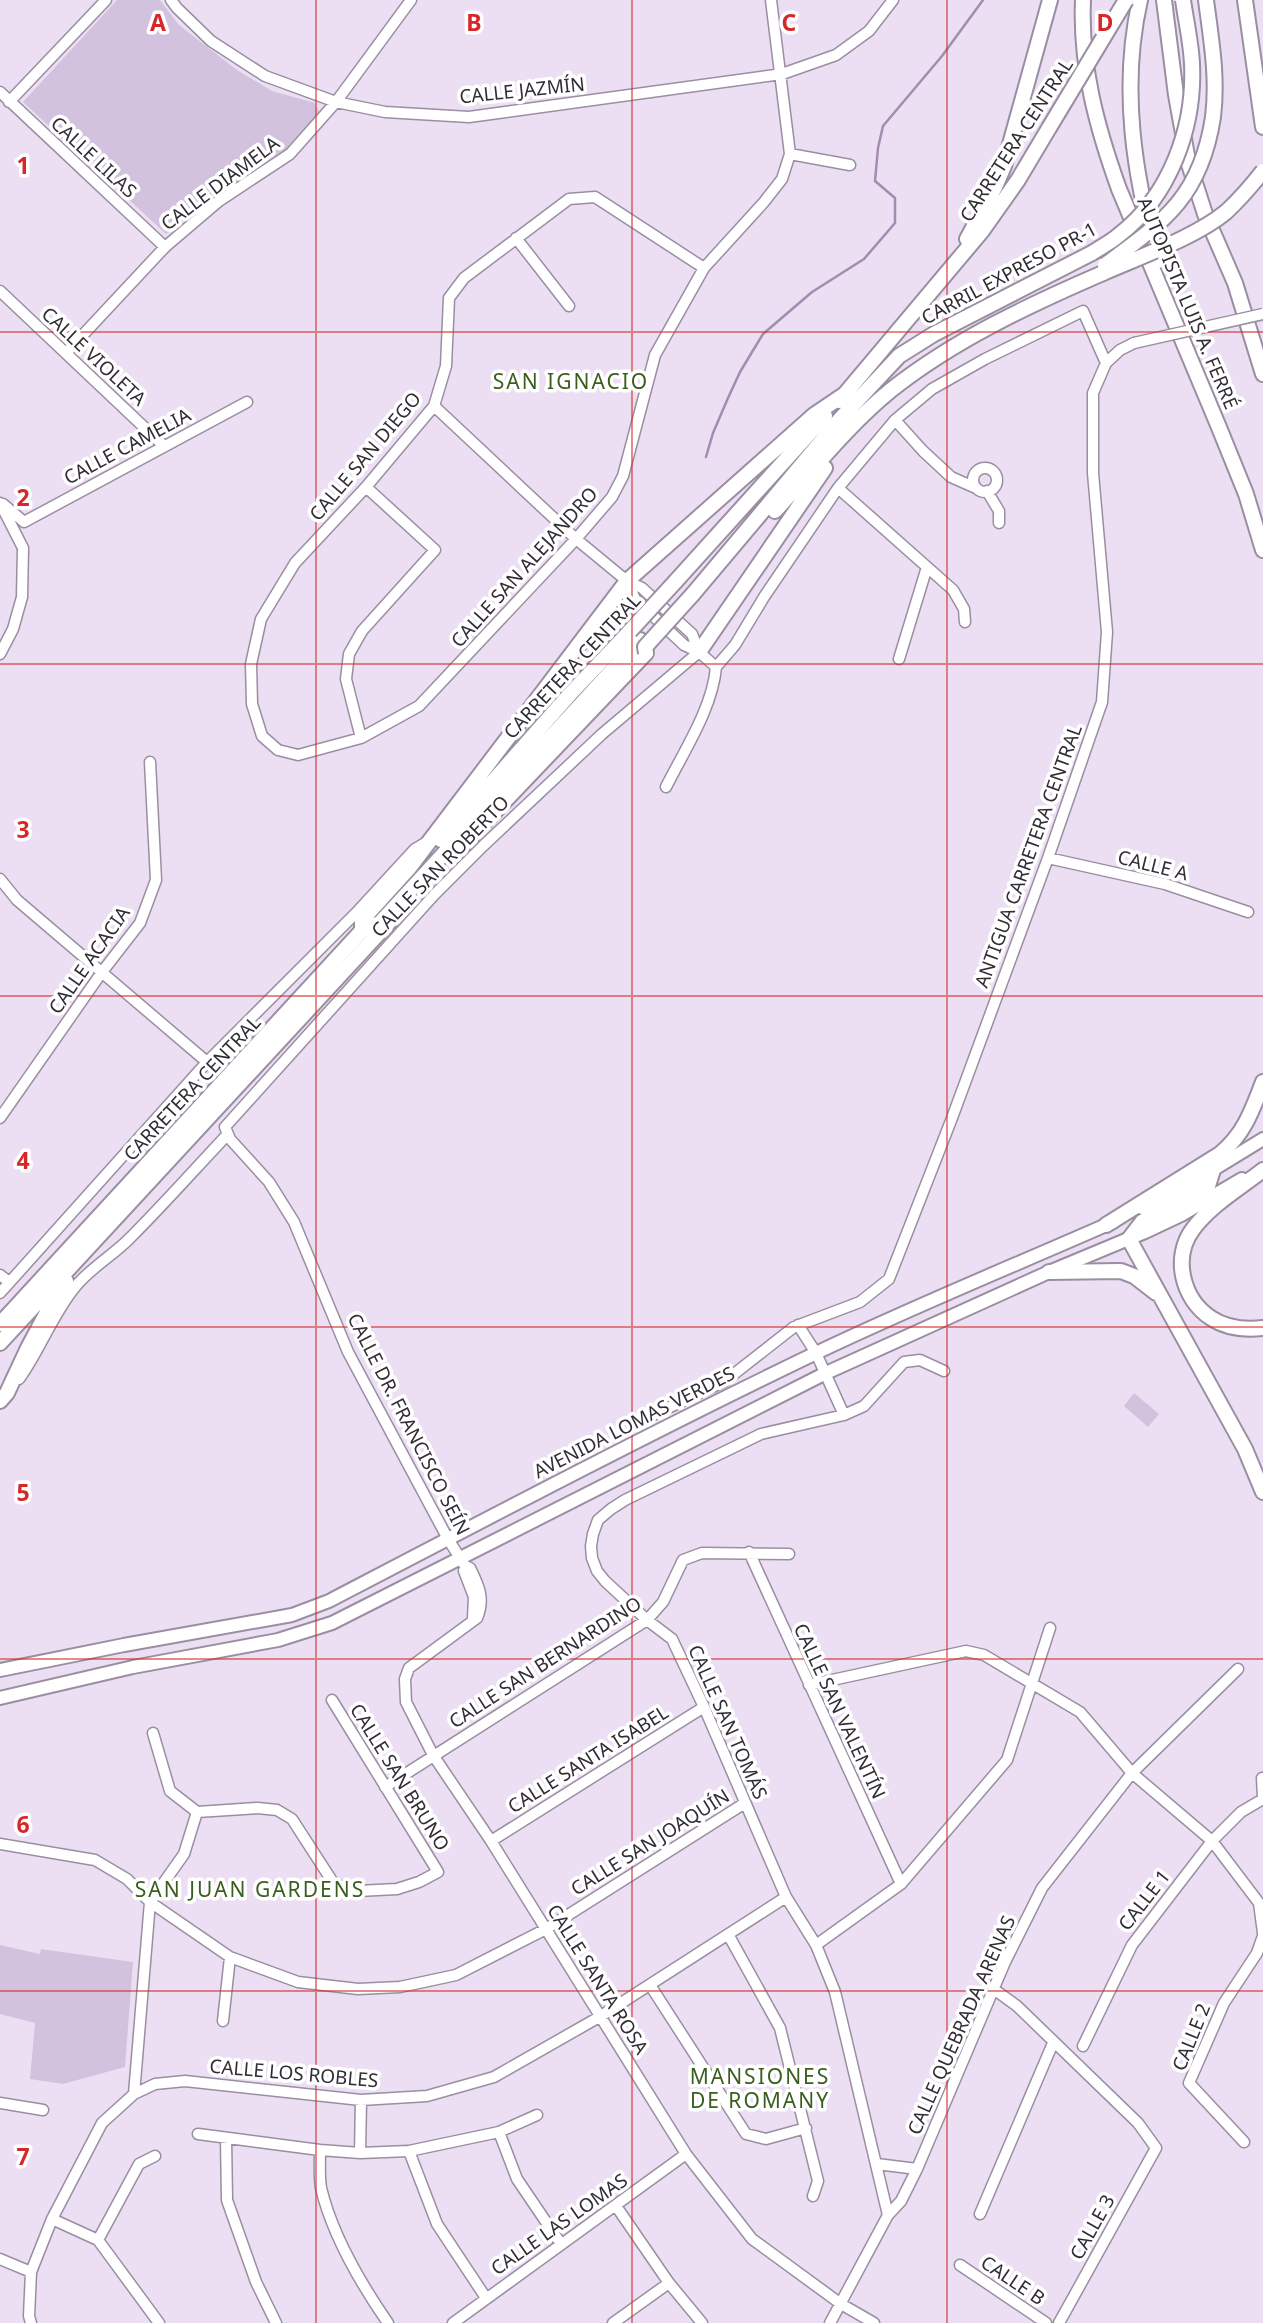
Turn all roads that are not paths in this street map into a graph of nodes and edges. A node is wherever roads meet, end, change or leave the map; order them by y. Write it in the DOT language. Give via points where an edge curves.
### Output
graph roads {
  1 [pos="106,0"];
  2 [pos="172,0"];
  3 [pos="411,0"];
  4 [pos="771,0"];
  5 [pos="893,0"];
  6 [pos="1050,0"];
  7 [pos="1083,0"];
  8 [pos="1126,0"];
  9 [pos="1140,0"];
  10 [pos="1164,0"];
  11 [pos="1183,0"];
  12 [pos="1206,0"];
  13 [pos="1245,0"];
  14 [pos="782,74"];
  15 [pos="0,92"];
  16 [pos="9,102"];
  17 [pos="336,102"];
  18 [pos="1263,127"];
  19 [pos="790,154"];
  20 [pos="850,165"];
  21 [pos="1263,171"];
  22 [pos="516,237"];
  23 [pos="165,247"];
  24 [pos="704,268"];
  25 [pos="950,268"];
  26 [pos="1104,269"];
  27 [pos="0,292"];
  28 [pos="569,306"];
  29 [pos="1263,314"];
  30 [pos="1173,315"];
  31 [pos="66,353"];
  32 [pos="1105,363"];
  33 [pos="1263,374"];
  34 [pos="845,394"];
  35 [pos="247,402"];
  36 [pos="434,406"];
  37 [pos="895,420"];
  38 [pos="854,424"];
  39 [pos="164,446"];
  40 [pos="366,486"];
  41 [pos="838,488"];
  42 [pos="0,502"];
  43 [pos="23,522"];
  44 [pos="999,523"];
  45 [pos="576,539"];
  46 [pos="23,548"];
  47 [pos="1263,550"];
  48 [pos="927,567"];
  49 [pos="627,581"];
  50 [pos="688,591"];
  51 [pos="965,622"];
  52 [pos="639,641"];
  53 [pos="699,652"];
  54 [pos="0,654"];
  55 [pos="899,659"];
  56 [pos="716,667"];
  57 [pos="361,738"];
  58 [pos="150,762"];
  59 [pos="666,787"];
  60 [pos="431,840"];
  61 [pos="1048,858"];
  62 [pos="0,879"];
  63 [pos="1248,912"];
  64 [pos="362,930"];
  65 [pos="102,972"];
  66 [pos="207,1062"];
  67 [pos="1263,1082"];
  68 [pos="0,1118"];
  69 [pos="226,1130"];
  70 [pos="1263,1139"];
  71 [pos="1263,1168"];
  72 [pos="1213,1170"];
  73 [pos="1106,1224"];
  74 [pos="1129,1239"];
  75 [pos="85,1251"];
  76 [pos="1049,1272"];
  77 [pos="0,1275"];
  78 [pos="9,1282"];
  79 [pos="0,1293"];
  80 [pos="1163,1299"];
  81 [pos="0,1324"];
  82 [pos="798,1325"];
  83 [pos="1263,1328"];
  84 [pos="0,1343"];
  85 [pos="816,1353"];
  86 [pos="944,1371"];
  87 [pos="826,1373"];
  88 [pos="4,1397"];
  89 [pos="844,1415"];
  90 [pos="636,1423"];
  91 [pos="1263,1492"];
  92 [pos="449,1539"];
  93 [pos="749,1552"];
  94 [pos="789,1554"];
  95 [pos="463,1562"];
  96 [pos="647,1620"];
  97 [pos="1050,1628"];
  98 [pos="1238,1669"];
  99 [pos="0,1670"];
  100 [pos="1031,1682"];
  101 [pos="808,1685"];
  102 [pos="0,1698"];
  103 [pos="332,1700"];
  104 [pos="704,1707"];
  105 [pos="153,1733"];
  106 [pos="433,1755"];
  107 [pos="1132,1773"];
  108 [pos="1262,1778"];
  109 [pos="385,1787"];
  110 [pos="1263,1799"];
  111 [pos="745,1803"];
  112 [pos="197,1812"];
  113 [pos="491,1841"];
  114 [pos="1212,1841"];
  115 [pos="0,1844"];
  116 [pos="901,1884"];
  117 [pos="786,1897"];
  118 [pos="150,1902"];
  119 [pos="546,1929"];
  120 [pos="1263,1935"];
  121 [pos="729,1936"];
  122 [pos="816,1945"];
  123 [pos="230,1957"];
  124 [pos="650,1985"];
  125 [pos="995,1990"];
  126 [pos="601,2017"];
  127 [pos="223,2021"];
  128 [pos="1053,2043"];
  129 [pos="1083,2046"];
  130 [pos="134,2094"];
  131 [pos="361,2101"];
  132 [pos="0,2103"];
  133 [pos="43,2110"];
  134 [pos="537,2115"];
  135 [pos="806,2127"];
  136 [pos="499,2132"];
  137 [pos="198,2134"];
  138 [pos="226,2138"];
  139 [pos="1244,2142"];
  140 [pos="320,2150"];
  141 [pos="409,2151"];
  142 [pos="360,2152"];
  143 [pos="686,2154"];
  144 [pos="155,2156"];
  145 [pos="877,2164"];
  146 [pos="917,2169"];
  147 [pos="813,2196"];
  148 [pos="616,2206"];
  149 [pos="980,2214"];
  150 [pos="888,2215"];
  151 [pos="52,2220"];
  152 [pos="98,2240"];
  153 [pos="561,2244"];
  154 [pos="0,2259"];
  155 [pos="960,2265"];
  156 [pos="31,2272"];
  157 [pos="669,2283"];
  158 [pos="485,2298"];
  159 [pos="841,2304"];
  160 [pos="31,2323"];
  161 [pos="159,2323"];
  162 [pos="276,2323"];
  163 [pos="387,2323"];
  164 [pos="453,2323"];
  165 [pos="613,2323"];
  166 [pos="702,2323"];
  167 [pos="830,2323"];
  168 [pos="874,2323"];
  169 [pos="1046,2323"];
  170 [pos="1059,2323"];
  1 -- 16 [label="street"];
  2 -- 17 [label="street, CALLE JAZMÍN" via="211,41 265,76"];
  3 -- 17 [label="street, CALLE DIAMELA"];
  4 -- 14 [label="street, CALLE SAN ALEJANDRO"];
  5 -- 14 [label="street, CALLE JAZMÍN" via="869,31 836,55"];
  6 -- 25 [label="highway" via="1004,166"];
  7 -- 30 [label="highway, AUTOPISTA LUIS A. FERRÉ" via="1086,68 1101,139"];
  8 -- 25 [label="highway, CARRETERA CENTRAL, bridge" via="1018,180"];
  9 -- 30 [label="highway" via="1130,79 1135,160"];
  10 -- 33 [label="highway" via="1188,161 1235,283"];
  11 -- 50 [label="highway, CARRIL EXPRESO PR-1, bridge" via="1192,66 1188,116 1178,154 1157,194 1138,217 1092,253 915,344 888,367"];
  12 -- 26 [label="highway, bridge" via="1215,68 1213,117 1205,152 1181,201 1157,227"];
  13 -- 18 [label="highway"];
  14 -- 17 [label="street, CALLE JAZMÍN" via="469,117 385,112"];
  14 -- 19 [label="street, CALLE SAN ALEJANDRO"];
  15 -- 16 [label="street, CALLE LILAS"];
  16 -- 23 [label="street, CALLE LILAS"];
  17 -- 23 [label="street, CALLE DIAMELA" via="290,155 219,201"];
  19 -- 20 [label="street"];
  19 -- 24 [label="street, CALLE SAN ALEJANDRO" via="782,179"];
  21 -- 26 [label="highway, CARRETERA CENTRAL, bridge" via="1233,205 1205,227"];
  22 -- 24 [label="street, CALLE SAN DIEGO" via="569,199 595,197"];
  22 -- 28 [label="street"];
  22 -- 36 [label="street, CALLE SAN DIEGO" via="464,278 449,298 446,366"];
  23 -- 31 [label="street, CALLE DIAMELA"];
  24 -- 45 [label="street, CALLE SAN ALEJANDRO" via="655,355 623,476 612,497"];
  25 -- 34 [label="highway, CARRETERA CENTRAL"];
  26 -- 38 [label="highway, CARRETERA CENTRAL" via="987,328 916,371"];
  27 -- 31 [label="street, CALLE VIOLETA"];
  29 -- 32 [label="street, bridge" via="1134,343"];
  30 -- 47 [label="highway, AUTOPISTA LUIS A. FERRÉ" via="1246,494"];
  31 -- 39 [label="street, CALLE VIOLETA"];
  32 -- 37 [label="street" via="1083,311 932,389"];
  32 -- 61 [label="street, ANTIGUA CARRETERA CENTRAL" via="1093,393 1093,473 1107,632 1102,702"];
  34 -- 49 [label="highway" via="814,415"];
  34 -- 50 [label="highway, CARRETERA CENTRAL"];
  35 -- 39 [label="street, CALLE CAMELIA"];
  36 -- 40 [label="street, CALLE SAN DIEGO"];
  36 -- 45 [label="street"];
  37 -- 41 [label="street"];
  37 -- 44 [label="street" via="951,477 981,489 999,511"];
  38 -- 50 [label="highway, CARRETERA CENTRAL"];
  38 -- 53 [label="highway"];
  39 -- 43 [label="street, CALLE CAMELIA"];
  40 -- 57 [label="street" via="435,550 362,631 349,654 346,679"];
  40 -- 57 [label="street, CALLE SAN DIEGO" via="295,563 261,619 251,664 252,704 262,736 278,750 298,755"];
  41 -- 48 [label="street"];
  41 -- 56 [label="street"];
  42 -- 43 [label="street"];
  42 -- 46 [label="street"];
  43 -- 46 [label="street"];
  45 -- 49 [label="street"];
  45 -- 57 [label="street, CALLE SAN ALEJANDRO" via="419,706"];
  46 -- 54 [label="street" via="22,597"];
  48 -- 51 [label="street" via="953,590 964,609"];
  48 -- 55 [label="street"];
  49 -- 53 [label="street" via="642,588 692,634"];
  49 -- 60 [label="highway"];
  50 -- 52 [label="highway, CARRETERA CENTRAL, bridge"];
  50 -- 52 [label="highway, CARRETERA CENTRAL, bridge"];
  52 -- 64 [label="highway, CARRETERA CENTRAL" via="570,694"];
  52 -- 75 [label="highway, CARRETERA CENTRAL" via="580,724"];
  53 -- 56 [label="street"];
  53 -- 69 [label="street, CALLE SAN ROBERTO" via="499,830 435,895"];
  56 -- 59 [label="street" via="708,701"];
  58 -- 65 [label="street, CALLE ACACIA" via="156,880 140,923"];
  60 -- 64 [label="highway" via="362,920"];
  60 -- 66 [label="street" via="415,849"];
  61 -- 63 [label="street, CALLE A" via="1165,884"];
  61 -- 82 [label="street, ANTIGUA CARRETERA CENTRAL" via="889,1279 860,1302"];
  62 -- 65 [label="street" via="17,901"];
  64 -- 81 [label="highway, CARRETERA CENTRAL"];
  65 -- 66 [label="street"];
  65 -- 68 [label="street, CALLE ACACIA"];
  66 -- 78 [label="street"];
  67 -- 73 [label="highway" via="1248,1122 1230,1145"];
  69 -- 88 [label="street, CALLE SAN ROBERTO" via="130,1239 73,1289 34,1358"];
  69 -- 92 [label="street, CALLE DR. FRANCISCO SEÍN" via="269,1182 294,1222 348,1352"];
  70 -- 72 [label="main road, AVENIDA LOMAS VERDES"];
  71 -- 74 [label="main road"];
  71 -- 83 [label="highway" via="1194,1228 1181,1266 1189,1294 1212,1319 1242,1329"];
  72 -- 73 [label="main road, AVENIDA LOMAS VERDES" via="1170,1196"];
  72 -- 74 [label="highway" via="1208,1186 1142,1222"];
  73 -- 85 [label="main road, AVENIDA LOMAS VERDES"];
  74 -- 76 [label="main road"];
  74 -- 80 [label="highway"];
  75 -- 84 [label="highway, CARRETERA CENTRAL"];
  75 -- 88 [label="highway" via="52,1303"];
  76 -- 80 [label="highway" via="1121,1271"];
  76 -- 87 [label="main road"];
  77 -- 78 [label="street"];
  78 -- 79 [label="street"];
  80 -- 91 [label="highway" via="1245,1449"];
  82 -- 85 [label="street"];
  82 -- 90 [label="street, ANTIGUA CARRETERA CENTRAL" via="725,1381"];
  85 -- 87 [label="street"];
  85 -- 92 [label="main road, AVENIDA LOMAS VERDES"];
  86 -- 89 [label="street, CALLE SAN TOMÁS" via="920,1360 904,1362 864,1406"];
  87 -- 89 [label="street"];
  87 -- 95 [label="main road"];
  89 -- 96 [label="street, CALLE SAN TOMÁS" via="761,1434 625,1500 598,1520 591,1546 597,1571"];
  92 -- 95 [label="street, CALLE DR. FRANCISCO SEÍN"];
  92 -- 99 [label="main road, AVENIDA LOMAS VERDES" via="329,1601 292,1615"];
  93 -- 94 [label="street, CALLE SAN BERNARDINO"];
  93 -- 96 [label="street, CALLE SAN BERNARDINO" via="702,1553 683,1560 663,1602"];
  93 -- 101 [label="street, CALLE SAN VALENTÍN"];
  95 -- 102 [label="main road" via="297,1635"];
  95 -- 106 [label="street, CALLE SANTA ROSA" via="482,1599 477,1618 417,1661 405,1679 406,1702"];
  96 -- 104 [label="street, CALLE SAN TOMÁS" via="672,1639"];
  96 -- 106 [label="street, CALLE SAN BERNARDINO"];
  97 -- 100 [label="street"];
  98 -- 107 [label="street, CALLE QUEBRADA ARENAS"];
  100 -- 101 [label="street" via="984,1655 966,1651"];
  100 -- 107 [label="street, CALLE 2" via="1080,1712"];
  100 -- 116 [label="street" via="1007,1759"];
  101 -- 116 [label="street, CALLE SAN VALENTÍN"];
  103 -- 109 [label="street, CALLE SAN BRUNO"];
  104 -- 111 [label="street, CALLE SAN TOMÁS"];
  104 -- 113 [label="street, CALLE SANTA ISABEL"];
  105 -- 112 [label="street" via="170,1790"];
  106 -- 109 [label="street, CALLE SAN BERNARDINO"];
  106 -- 113 [label="street, CALLE SANTA ROSA"];
  107 -- 114 [label="street, CALLE 2"];
  107 -- 125 [label="street, CALLE QUEBRADA ARENAS" via="1042,1888"];
  108 -- 110 [label="street"];
  109 -- 112 [label="street, CALLE SAN BRUNO" via="438,1872 397,1889 358,1891 334,1884 292,1819 277,1810"];
  110 -- 114 [label="street, CALLE 1" via="1241,1812"];
  111 -- 117 [label="street, CALLE SAN TOMÁS"];
  111 -- 119 [label="street, CALLE SAN JOAQUÍN"];
  112 -- 118 [label="street" via="184,1854"];
  113 -- 119 [label="street, CALLE SANTA ROSA"];
  114 -- 120 [label="street, CALLE 2" via="1259,1903"];
  114 -- 129 [label="street, CALLE 1" via="1132,1945"];
  115 -- 118 [label="street, CALLE SAN JOAQUÍN" via="95,1860 127,1879"];
  116 -- 122 [label="street"];
  117 -- 121 [label="street, CALLE LOS ROBLES"];
  117 -- 122 [label="street, CALLE SAN TOMÁS"];
  118 -- 123 [label="street, CALLE SAN JOAQUÍN"];
  118 -- 130 [label="street"];
  119 -- 123 [label="street, CALLE SAN JOAQUÍN" via="456,1975 400,1987 358,1989 298,1982"];
  119 -- 126 [label="street, CALLE SANTA ROSA"];
  120 -- 139 [label="street, CALLE 2" via="1257,1954 1224,2003 1189,2083"];
  121 -- 124 [label="street, CALLE LOS ROBLES"];
  121 -- 135 [label="street" via="780,2028"];
  122 -- 145 [label="street, CALLE SAN TOMÁS" via="835,1992"];
  123 -- 127 [label="street"];
  124 -- 126 [label="street, CALLE LOS ROBLES"];
  124 -- 135 [label="street" via="746,2134 765,2139"];
  125 -- 128 [label="street"];
  125 -- 146 [label="street, CALLE QUEBRADA ARENAS"];
  126 -- 131 [label="street, CALLE LOS ROBLES" via="494,2077 427,2096"];
  126 -- 143 [label="street, CALLE SANTA ROSA"];
  128 -- 149 [label="street"];
  128 -- 170 [label="street, CALLE 3" via="1138,2123 1156,2148"];
  130 -- 131 [label="street, CALLE LOS ROBLES" via="155,2084 185,2081"];
  130 -- 151 [label="street, CALLE LOS ROBLES" via="102,2123"];
  131 -- 142 [label="street"];
  132 -- 133 [label="street"];
  134 -- 136 [label="street"];
  135 -- 147 [label="street" via="818,2181"];
  136 -- 141 [label="street"];
  136 -- 153 [label="street" via="517,2179"];
  137 -- 138 [label="street"];
  138 -- 140 [label="street"];
  138 -- 162 [label="street" via="227,2200"];
  140 -- 142 [label="street"];
  140 -- 163 [label="street" via="321,2186 338,2235"];
  141 -- 142 [label="street"];
  141 -- 158 [label="street" via="437,2224"];
  143 -- 148 [label="street, CALLE LAS LOMAS"];
  143 -- 159 [label="street, CALLE SANTA ROSA" via="752,2239"];
  144 -- 152 [label="street" via="139,2164"];
  145 -- 146 [label="street"];
  145 -- 150 [label="street, CALLE SAN TOMÁS"];
  146 -- 150 [label="street, CALLE QUEBRADA ARENAS" via="901,2201"];
  148 -- 153 [label="street, CALLE LAS LOMAS"];
  148 -- 157 [label="street"];
  150 -- 159 [label="street, CALLE QUEBRADA ARENAS"];
  151 -- 152 [label="street"];
  151 -- 156 [label="street, CALLE LOS ROBLES"];
  152 -- 161 [label="street"];
  153 -- 158 [label="street, CALLE LAS LOMAS"];
  154 -- 156 [label="street"];
  155 -- 169 [label="street, CALLE B"];
  156 -- 160 [label="street, CALLE LOS ROBLES"];
  157 -- 165 [label="street"];
  157 -- 166 [label="street"];
  158 -- 164 [label="street, CALLE LAS LOMAS"];
  159 -- 167 [label="street, CALLE QUEBRADA ARENAS"];
  159 -- 168 [label="street, CALLE SANTA ROSA"];
}
